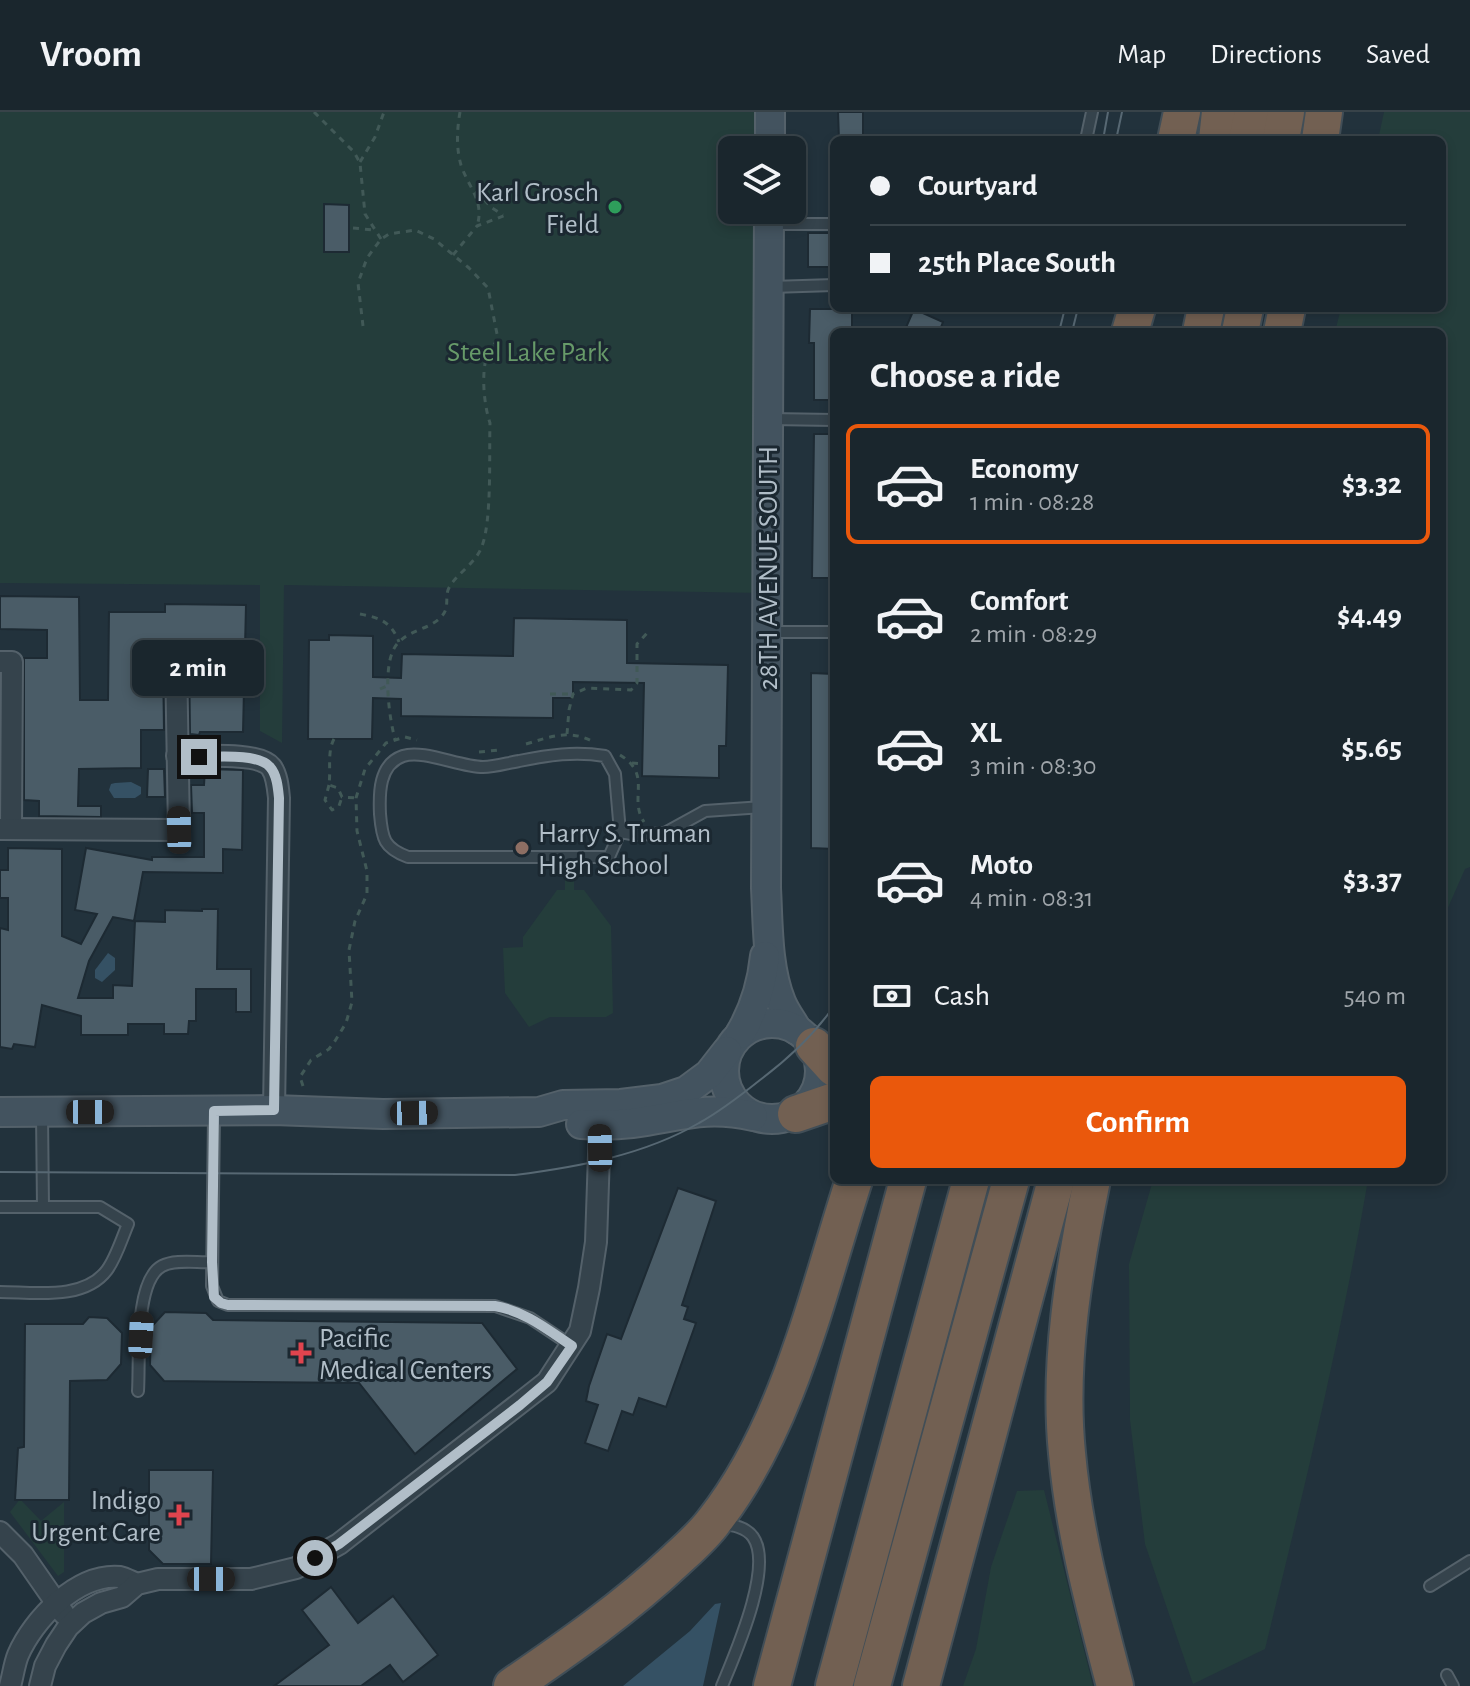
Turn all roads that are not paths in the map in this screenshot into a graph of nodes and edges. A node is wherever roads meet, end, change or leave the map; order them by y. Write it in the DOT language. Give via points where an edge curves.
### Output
graph roads {
  1 [pos="770,112"];
  2 [pos="1092,112"];
  3 [pos="1182,112"];
  4 [pos="1220,112"];
  5 [pos="1253,112"];
  6 [pos="1286,112"];
  7 [pos="1324,112"];
  8 [pos="770,136"];
  9 [pos="1087,136"];
  10 [pos="1177,136"];
  11 [pos="1217,136"];
  12 [pos="1248,136"];
  13 [pos="1282,136"];
  14 [pos="1321,136"];
  15 [pos="806,221"];
  16 [pos="769,224"];
  17 [pos="830,224"];
  18 [pos="830,285"];
  19 [pos="769,287"];
  20 [pos="768,419"];
  21 [pos="830,420"];
  22 [pos="767,632"];
  23 [pos="830,632"];
  24 [pos="176,658"];
  25 [pos="6,662"];
  26 [pos="177,756"];
  27 [pos="765,807"];
  28 [pos="6,829"];
  29 [pos="620,832"];
  30 [pos="768,925"];
  31 [pos="734,1042"];
  32 [pos="815,1048"];
  33 [pos="830,1102"];
  34 [pos="274,1110"];
  35 [pos="214,1111"];
  36 [pos="0,1112"];
  37 [pos="42,1112"];
  38 [pos="539,1112"];
  39 [pos="796,1114"];
  40 [pos="753,1116"];
  41 [pos="600,1125"];
  42 [pos="853,1184"];
  43 [pos="907,1184"];
  44 [pos="948,1184"];
  45 [pos="969,1184"];
  46 [pos="1010,1184"];
  47 [pos="1055,1184"];
  48 [pos="1091,1184"];
  49 [pos="0,1207"];
  50 [pos="43,1207"];
  51 [pos="946,1232"];
  52 [pos="212,1262"];
  53 [pos="0,1292"];
  54 [pos="572,1346"];
  55 [pos="138,1391"];
  56 [pos="714,1521"];
  57 [pos="0,1532"];
  58 [pos="1470,1561"];
  59 [pos="137,1584"];
  60 [pos="1430,1586"];
  61 [pos="55,1604"];
  62 [pos="72,1623"];
  63 [pos="1447,1675"];
  64 [pos="10,1686"];
  65 [pos="40,1686"];
  66 [pos="512,1686"];
  67 [pos="722,1686"];
  68 [pos="772,1686"];
  69 [pos="812,1686"];
  70 [pos="834,1686"];
  71 [pos="872,1686"];
  72 [pos="921,1686"];
  73 [pos="1115,1686"];
  74 [pos="1453,1686"];
  1 -- 8 [label="street"];
  2 -- 9 [label="lane"];
  3 -- 10 [label="highway"];
  4 -- 11 [label="highway"];
  5 -- 12 [label="highway"];
  6 -- 13 [label="highway"];
  7 -- 14 [label="highway"];
  15 -- 17 [label="lane"];
  16 -- 19 [label="street, 28TH AVENUE SOUTH"];
  18 -- 19 [label="lane"];
  19 -- 20 [label="street, 28TH AVENUE SOUTH"];
  20 -- 21 [label="lane"];
  20 -- 22 [label="street, 28TH AVENUE SOUTH"];
  22 -- 23 [label="lane"];
  22 -- 27 [label="street, 28TH AVENUE SOUTH"];
  24 -- 26 [label="street"];
  25 -- 28 [label="street"];
  26 -- 28 [label="street" via="179,830"];
  26 -- 34 [label="street" via="251,758 272,768 277,783"];
  27 -- 29 [label="lane" via="705,811 665,833"];
  27 -- 30 [label="street, 28TH AVENUE SOUTH"];
  29 -- 29 [label="lane" via="615,774 605,756 574,752 486,767 405,755 388,766 380,788 385,844 408,857 609,857"];
  30 -- 31 [label="street, 28TH AVENUE SOUTH" via="762,984"];
  30 -- 32 [label="street, 28TH AVENUE SOUTH" via="782,1004"];
  31 -- 32 [label="street" via="753,1026 768,1022 783,1024"];
  31 -- 38 [label="street" via="709,1074 686,1091 662,1099 563,1105"];
  31 -- 40 [label="street" via="723,1066 724,1081 730,1096"];
  32 -- 39 [label="street" via="820,1060 816,1091"];
  33 -- 39 [label="highway"];
  34 -- 35 [label="street"];
  34 -- 38 [label="street"];
  35 -- 37 [label="street"];
  35 -- 52 [label="lane"];
  36 -- 37 [label="street"];
  37 -- 50 [label="lane"];
  38 -- 41 [label="street" via="558,1124"];
  39 -- 40 [label="street" via="767,1120"];
  40 -- 41 [label="street" via="700,1110"];
  41 -- 54 [label="street" via="596,1242 580,1331"];
  42 -- 56 [label="highway" via="783,1400 755,1459"];
  43 -- 68 [label="highway"];
  44 -- 51 [label="highway"];
  45 -- 51 [label="highway"];
  46 -- 71 [label="highway"];
  47 -- 72 [label="highway"];
  48 -- 73 [label="highway" via="1069,1326 1066,1449 1080,1548"];
  49 -- 50 [label="lane"];
  50 -- 53 [label="lane" via="100,1207 128,1224 107,1270 80,1288"];
  51 -- 69 [label="highway"];
  51 -- 70 [label="highway"];
  52 -- 54 [label="lane" via="214,1295 224,1304 495,1306 530,1318"];
  52 -- 55 [label="lane" via="168,1264 148,1281"];
  54 -- 59 [label="street" via="547,1382 520,1405 315,1558 265,1578 158,1579"];
  56 -- 66 [label="highway" via="622,1608"];
  56 -- 67 [label="lane" via="752,1535 761,1570"];
  57 -- 61 [label="street" via="23,1555"];
  58 -- 60 [label="lane"];
  59 -- 61 [label="street" via="120,1577 97,1581"];
  59 -- 62 [label="street"];
  61 -- 62 [label="street"];
  61 -- 64 [label="street" via="29,1635"];
  62 -- 65 [label="street" via="45,1666"];
  63 -- 74 [label="lane"];
}
